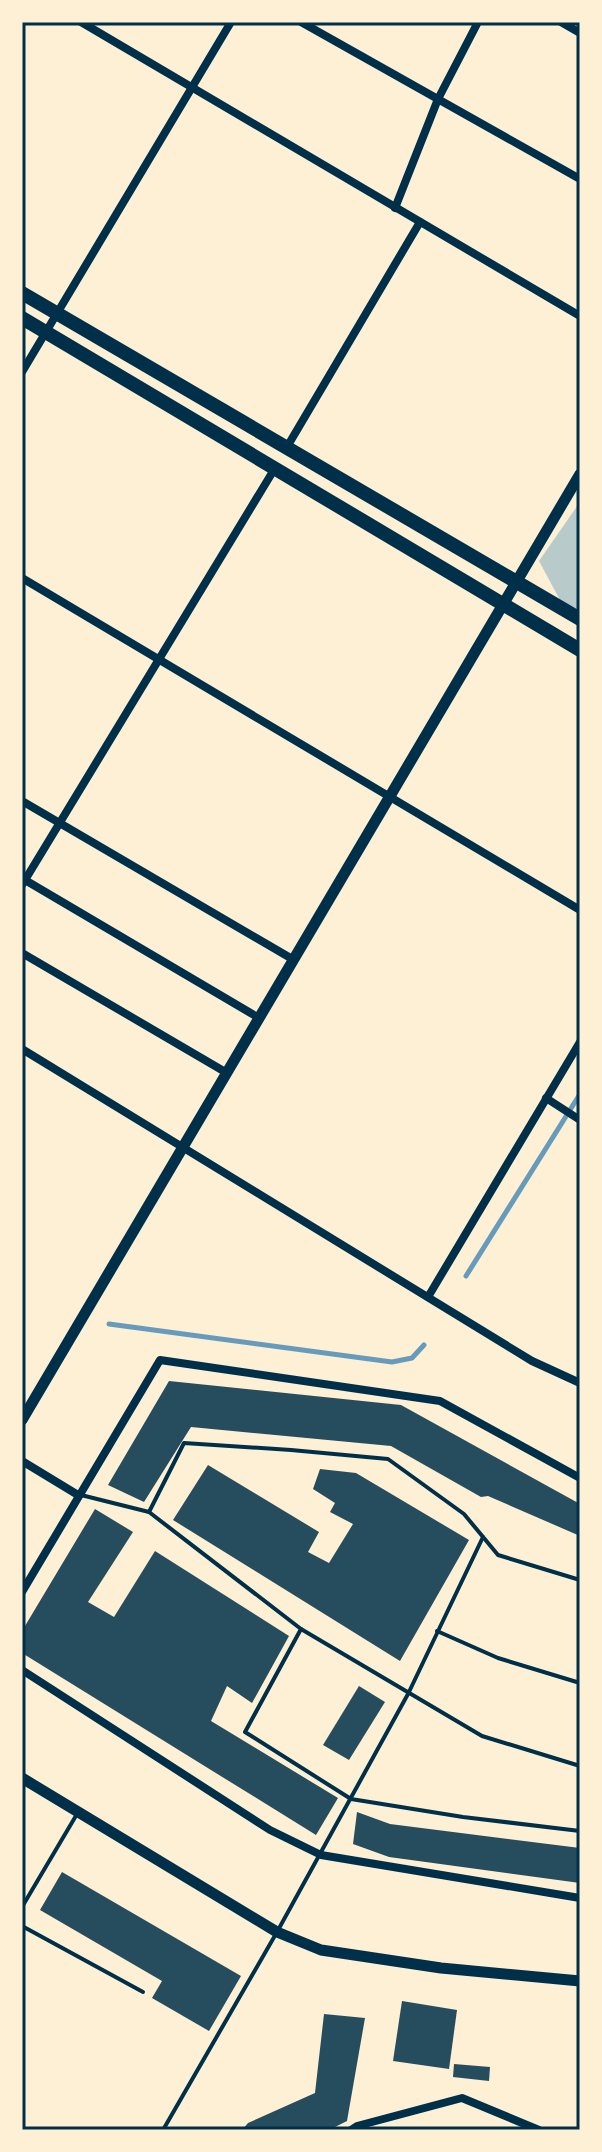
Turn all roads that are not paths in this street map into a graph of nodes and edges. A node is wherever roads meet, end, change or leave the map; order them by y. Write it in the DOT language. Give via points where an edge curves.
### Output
graph roads {
  1 [pos="81,22"];
  2 [pos="231,22"];
  3 [pos="301,22"];
  4 [pos="478,22"];
  5 [pos="561,22"];
  6 [pos="580,33"];
  7 [pos="192,87"];
  8 [pos="438,99"];
  9 [pos="580,179"];
  10 [pos="395,208"];
  11 [pos="420,222"];
  12 [pos="22,293"];
  13 [pos="57,314"];
  14 [pos="580,316"];
  15 [pos="22,318"];
  16 [pos="46,332"];
  17 [pos="22,372"];
  18 [pos="287,447"];
  19 [pos="275,467"];
  20 [pos="580,474"];
  21 [pos="22,578"];
  22 [pos="517,580"];
  23 [pos="504,603"];
  24 [pos="580,619"];
  25 [pos="580,650"];
  26 [pos="158,659"];
  27 [pos="390,797"];
  28 [pos="22,801"];
  29 [pos="60,823"];
  30 [pos="24,883"];
  31 [pos="580,910"];
  32 [pos="22,953"];
  33 [pos="294,960"];
  34 [pos="259,1018"];
  35 [pos="580,1042"];
  36 [pos="22,1049"];
  37 [pos="227,1073"];
  38 [pos="546,1098"];
  39 [pos="579,1119"];
  40 [pos="184,1146"];
  41 [pos="428,1297"];
  42 [pos="580,1383"];
  43 [pos="22,1420"];
  44 [pos="22,1461"];
  45 [pos="580,1478"];
  46 [pos="78,1495"];
  47 [pos="149,1512"];
  48 [pos="483,1537"];
  49 [pos="580,1580"];
  50 [pos="22,1592"];
  51 [pos="301,1629"];
  52 [pos="437,1631"];
  53 [pos="22,1670"];
  54 [pos="580,1683"];
  55 [pos="408,1694"];
  56 [pos="580,1766"];
  57 [pos="22,1778"];
  58 [pos="351,1799"];
  59 [pos="79,1812"];
  60 [pos="580,1831"];
  61 [pos="321,1855"];
  62 [pos="580,1898"];
  63 [pos="22,1907"];
  64 [pos="22,1926"];
  65 [pos="277,1932"];
  66 [pos="580,1981"];
  67 [pos="143,1992"];
  68 [pos="163,2130"];
  69 [pos="351,2130"];
  70 [pos="539,2130"];
  1 -- 7 [label="street"];
  2 -- 7 [label="street"];
  3 -- 8 [label="street"];
  4 -- 8 [label="street"];
  5 -- 6 [label="street"];
  7 -- 10 [label="street"];
  7 -- 13 [label="street"];
  8 -- 9 [label="street"];
  8 -- 10 [label="street"];
  10 -- 11 [label="street"];
  11 -- 14 [label="street"];
  11 -- 18 [label="street"];
  12 -- 13 [label="highway"];
  13 -- 16 [label="street"];
  13 -- 18 [label="highway"];
  15 -- 16 [label="highway"];
  16 -- 17 [label="street"];
  16 -- 19 [label="highway"];
  18 -- 22 [label="highway"];
  19 -- 23 [label="highway"];
  19 -- 26 [label="street"];
  20 -- 22 [label="street"];
  21 -- 26 [label="street"];
  22 -- 23 [label="street"];
  22 -- 24 [label="highway"];
  23 -- 25 [label="highway"];
  23 -- 27 [label="street"];
  26 -- 27 [label="street"];
  26 -- 29 [label="street"];
  27 -- 31 [label="street"];
  27 -- 33 [label="street"];
  28 -- 29 [label="street"];
  29 -- 30 [label="street"];
  29 -- 33 [label="street"];
  30 -- 34 [label="street"];
  32 -- 37 [label="street"];
  33 -- 34 [label="street"];
  34 -- 37 [label="street"];
  35 -- 38 [label="street"];
  36 -- 40 [label="street"];
  37 -- 40 [label="street"];
  38 -- 39 [label="street"];
  38 -- 41 [label="street"];
  40 -- 41 [label="street"];
  40 -- 43 [label="street"];
  41 -- 42 [label="street" via="532,1361"];
  44 -- 46 [label="street"];
  45 -- 46 [label="street" via="440,1401 160,1360"];
  46 -- 47 [label="lane"];
  46 -- 50 [label="street"];
  47 -- 48 [label="lane" via="184,1443 291,1450 388,1459 464,1514"];
  47 -- 51 [label="lane"];
  48 -- 49 [label="lane" via="498,1555"];
  48 -- 52 [label="lane"];
  51 -- 55 [label="lane"];
  51 -- 58 [label="lane" via="245,1732"];
  52 -- 54 [label="lane" via="498,1658"];
  52 -- 55 [label="lane"];
  53 -- 61 [label="street" via="270,1830"];
  55 -- 56 [label="lane" via="482,1736"];
  55 -- 58 [label="lane"];
  57 -- 59 [label="street"];
  58 -- 60 [label="lane"];
  58 -- 61 [label="lane"];
  59 -- 63 [label="lane"];
  59 -- 65 [label="street"];
  61 -- 62 [label="street"];
  61 -- 65 [label="lane"];
  64 -- 67 [label="lane"];
  65 -- 66 [label="street" via="321,1950"];
  65 -- 68 [label="lane"];
  69 -- 70 [label="street" via="462,2098"];
}
